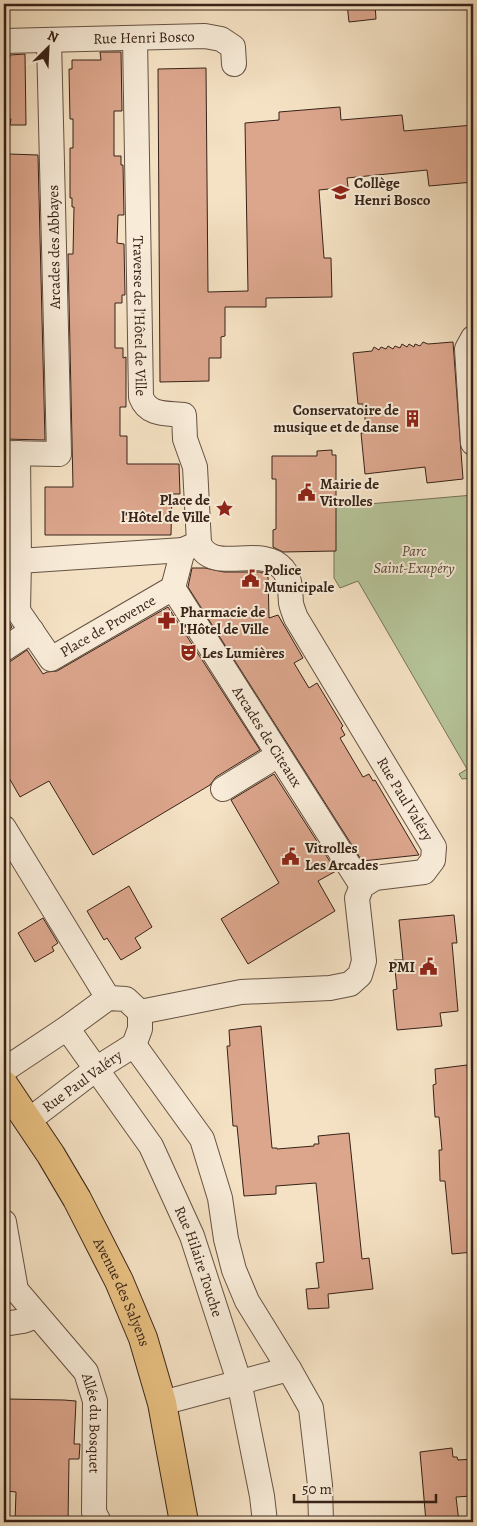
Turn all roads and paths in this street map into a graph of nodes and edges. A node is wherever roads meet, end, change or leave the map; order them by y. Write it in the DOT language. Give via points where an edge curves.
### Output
graph roads {
  1 [pos="135,38"];
  2 [pos="49,40"];
  3 [pos="4,41"];
  4 [pos="234,64"];
  5 [pos="473,338"];
  6 [pos="473,443"];
  7 [pos="11,453"];
  8 [pos="191,547"];
  9 [pos="19,560"];
  10 [pos="173,588"];
  11 [pos="32,631"];
  12 [pos="4,649"];
  13 [pos="274,758"];
  14 [pos="223,789"];
  15 [pos="4,828"];
  16 [pos="362,886"];
  17 [pos="108,998"];
  18 [pos="140,1012"];
  19 [pos="67,1028"];
  20 [pos="134,1045"];
  21 [pos="96,1069"];
  22 [pos="4,1070"];
  23 [pos="4,1085"];
  24 [pos="28,1121"];
  25 [pos="4,1222"];
  26 [pos="10,1281"];
  27 [pos="37,1316"];
  28 [pos="4,1324"];
  29 [pos="289,1369"];
  30 [pos="239,1381"];
  31 [pos="162,1403"];
  32 [pos="99,1522"];
  33 [pos="184,1522"];
  34 [pos="265,1522"];
  35 [pos="321,1522"];
  1 -- 2 [label="street, Rue Henri Bosco"];
  1 -- 4 [label="street, Rue Henri Bosco" via="205,36 221,39 232,47"];
  1 -- 8 [label="street, Traverse de l'Hôtel de Ville" via="141,397 144,404 156,412 184,415 185,439 195,467"];
  2 -- 3 [label="street, Rue Henri Bosco"];
  2 -- 7 [label="street, Arcades des Abbayes" via="59,454"];
  5 -- 6 [label="street" via="467,349"];
  7 -- 9 [label="street, Place de Provence"];
  8 -- 9 [label="street"];
  8 -- 10 [label="street, Place de Provence"];
  8 -- 16 [label="street, Rue Paul Valéry" via="215,558 266,558 283,569 290,584 291,605 296,618 434,847 432,860 424,872 376,878"];
  9 -- 11 [label="street, Place de Provence" via="18,611"];
  10 -- 11 [label="street, Place de Provence" via="51,659"];
  10 -- 13 [label="street, Arcades de Citeaux"];
  11 -- 12 [label="street"];
  13 -- 14 [label="street"];
  13 -- 16 [label="street, Arcades de Citeaux"];
  15 -- 17 [label="street"];
  16 -- 18 [label="street" via="357,898 364,961 360,975 350,984 330,988 240,992"];
  17 -- 18 [label="street" via="126,999"];
  17 -- 19 [label="street"];
  18 -- 20 [label="street, Rue Paul Valéry" via="140,1029"];
  19 -- 21 [label="street, Rue Hilaire Touche"];
  19 -- 22 [label="street"];
  20 -- 21 [label="street, Rue Paul Valéry"];
  20 -- 29 [label="street" via="202,1140 220,1198 234,1270 247,1301"];
  21 -- 24 [label="street, Rue Paul Valéry"];
  21 -- 30 [label="street, Rue Hilaire Touche" via="151,1146 188,1228"];
  23 -- 24 [label="main road, Avenue des Salyens"];
  24 -- 31 [label="main road, Avenue des Salyens" via="77,1198 119,1281 143,1338"];
  25 -- 26 [label="street, Allée du Bosquet"];
  26 -- 27 [label="street, Allée du Bosquet"];
  27 -- 28 [label="street"];
  27 -- 32 [label="street, Allée du Bosquet" via="86,1372 95,1401 94,1512"];
  29 -- 30 [label="street"];
  29 -- 35 [label="street" via="311,1408"];
  30 -- 31 [label="street"];
  30 -- 34 [label="street, Rue Hilaire Touche"];
  31 -- 33 [label="main road, Avenue des Salyens"];
}
